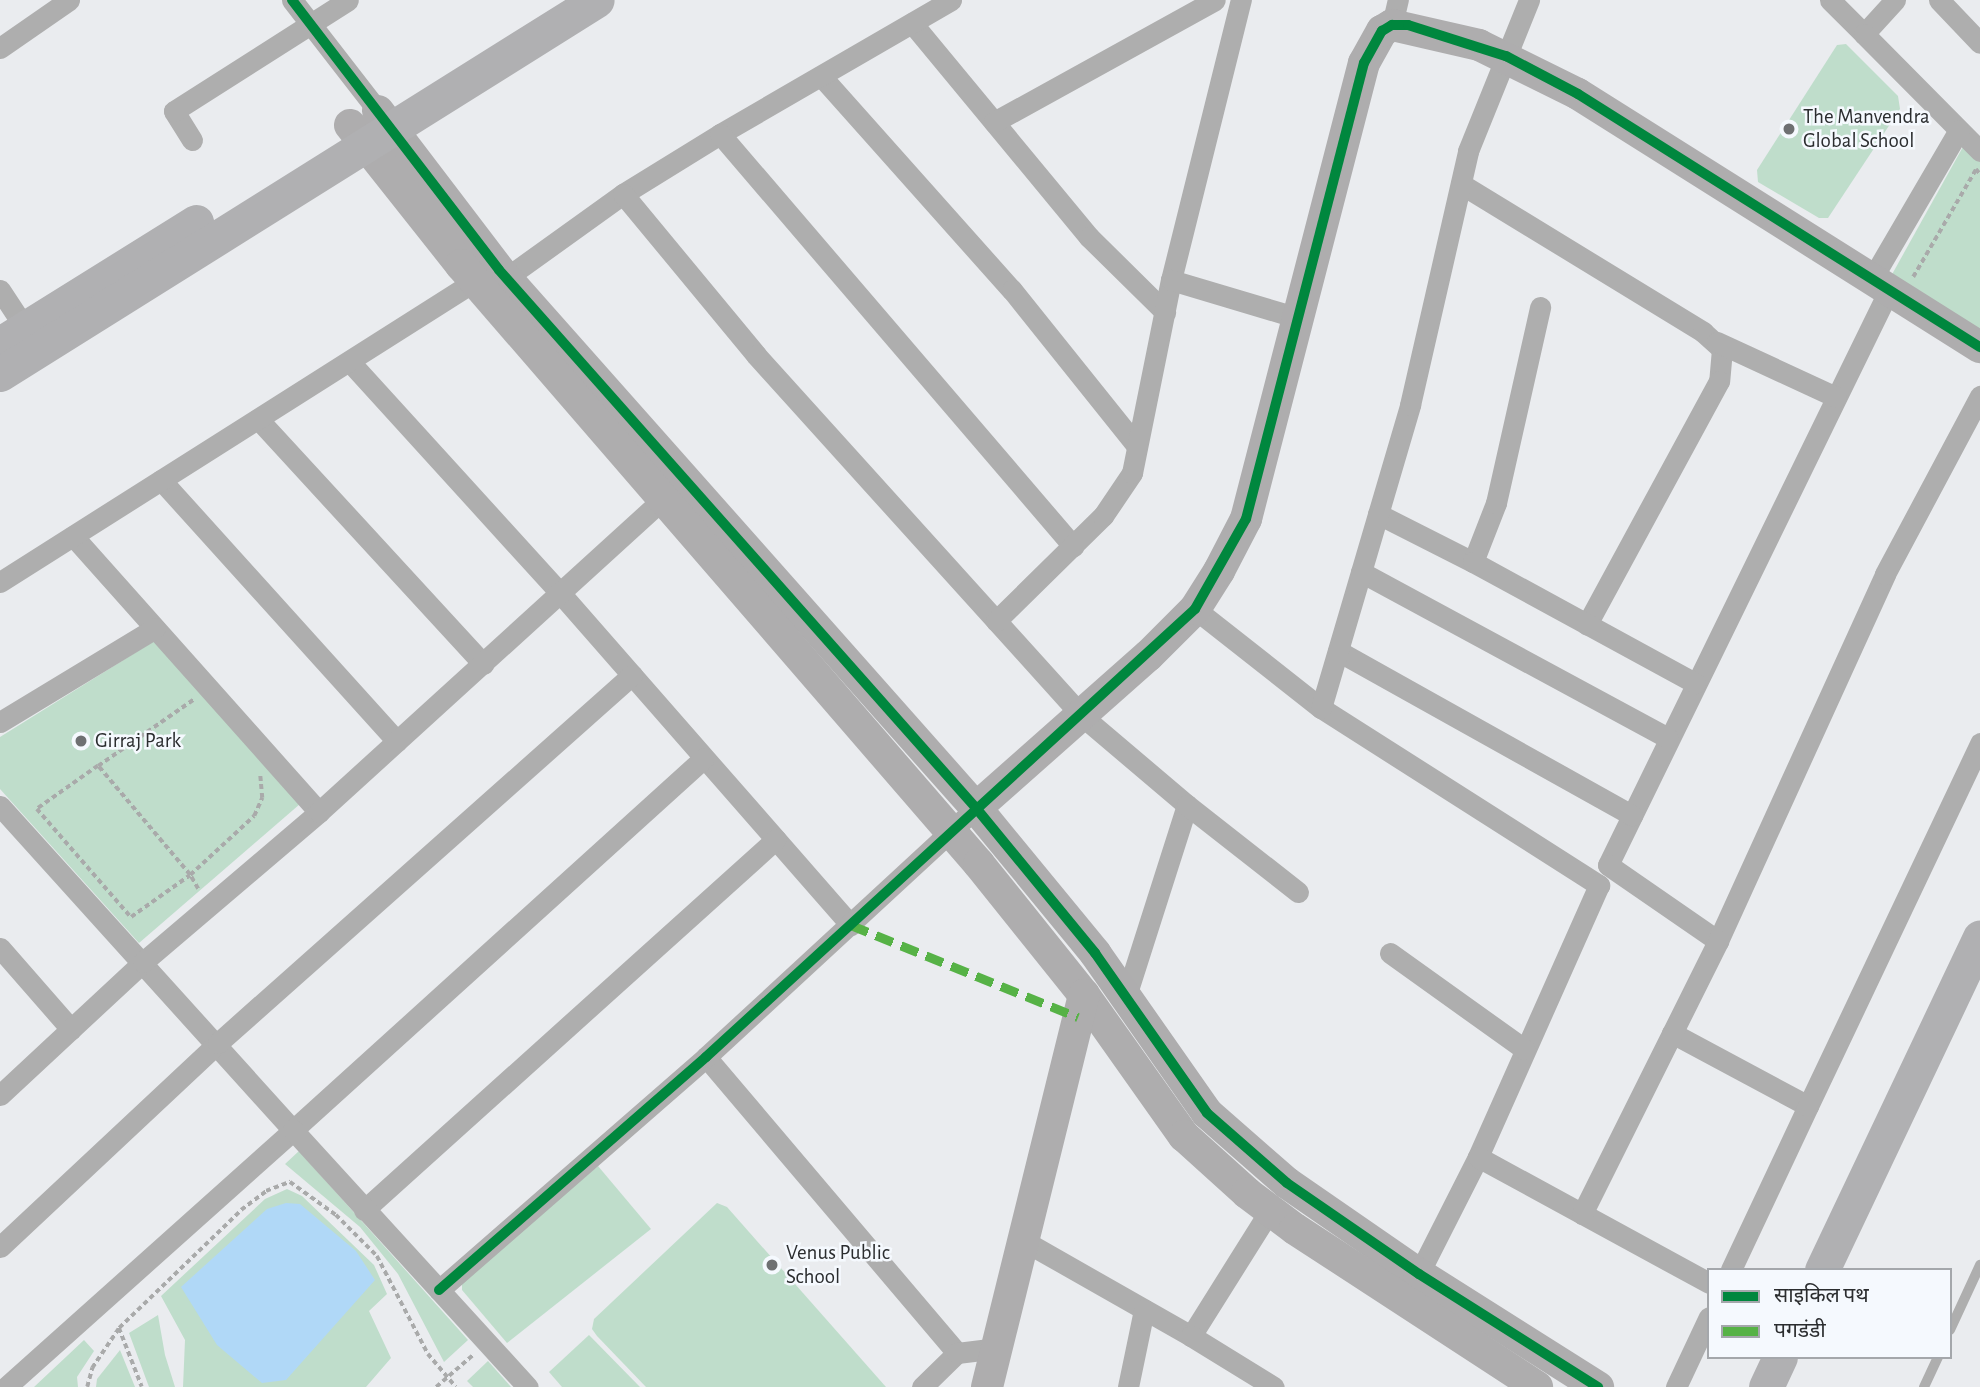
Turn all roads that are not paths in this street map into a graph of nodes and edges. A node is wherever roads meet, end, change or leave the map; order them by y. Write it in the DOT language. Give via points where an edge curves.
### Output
graph roads {
  1 [pos="69,0"];
  2 [pos="292,0"];
  3 [pos="348,0"];
  4 [pos="951,0"];
  5 [pos="1215,0"];
  6 [pos="1241,0"];
  7 [pos="1529,0"];
  8 [pos="1830,0"];
  9 [pos="1895,0"];
  10 [pos="1940,0"];
  11 [pos="577,2"];
  12 [pos="1395,12"];
  13 [pos="912,23"];
  14 [pos="309,26"];
  15 [pos="1864,34"];
  16 [pos="1980,43"];
  17 [pos="0,48"];
  18 [pos="1506,55"];
  19 [pos="821,76"];
  20 [pos="993,122"];
  21 [pos="370,127"];
  22 [pos="1959,130"];
  23 [pos="720,134"];
  24 [pos="192,140"];
  25 [pos="1980,151"];
  26 [pos="1461,184"];
  27 [pos="623,194"];
  28 [pos="506,278"];
  29 [pos="1171,280"];
  30 [pos="475,281"];
  31 [pos="0,289"];
  32 [pos="1899,290"];
  33 [pos="1540,307"];
  34 [pos="1165,312"];
  35 [pos="1295,317"];
  36 [pos="22,341"];
  37 [pos="1717,342"];
  38 [pos="1980,347"];
  39 [pos="350,362"];
  40 [pos="0,374"];
  41 [pos="1980,396"];
  42 [pos="1836,397"];
  43 [pos="258,419"];
  44 [pos="1138,446"];
  45 [pos="161,480"];
  46 [pos="674,489"];
  47 [pos="1378,514"];
  48 [pos="73,536"];
  49 [pos="1073,546"];
  50 [pos="1473,562"];
  51 [pos="1361,572"];
  52 [pos="0,582"];
  53 [pos="561,594"];
  54 [pos="1195,609"];
  55 [pos="996,621"];
  56 [pos="1587,624"];
  57 [pos="155,628"];
  58 [pos="1338,651"];
  59 [pos="483,664"];
  60 [pos="632,675"];
  61 [pos="1695,683"];
  62 [pos="1321,708"];
  63 [pos="1082,716"];
  64 [pos="0,722"];
  65 [pos="1668,738"];
  66 [pos="397,741"];
  67 [pos="1980,743"];
  68 [pos="704,758"];
  69 [pos="1187,805"];
  70 [pos="0,806"];
  71 [pos="976,808"];
  72 [pos="318,812"];
  73 [pos="1632,815"];
  74 [pos="951,831"];
  75 [pos="776,839"];
  76 [pos="1604,875"];
  77 [pos="1298,892"];
  78 [pos="850,925"];
  79 [pos="1980,938"];
  80 [pos="1718,941"];
  81 [pos="0,947"];
  82 [pos="1095,953"];
  83 [pos="1390,953"];
  84 [pos="143,962"];
  85 [pos="1084,995"];
  86 [pos="1125,999"];
  87 [pos="71,1029"];
  88 [pos="1672,1033"];
  89 [pos="218,1043"];
  90 [pos="1524,1049"];
  91 [pos="706,1057"];
  92 [pos="3,1087"];
  93 [pos="1808,1106"];
  94 [pos="293,1130"];
  95 [pos="1478,1157"];
  96 [pos="364,1210"];
  97 [pos="1270,1210"];
  98 [pos="1582,1214"];
  99 [pos="1024,1241"];
  100 [pos="0,1247"];
  101 [pos="1980,1265"];
  102 [pos="1732,1268"];
  103 [pos="1823,1268"];
  104 [pos="1707,1282"];
  105 [pos="1412,1287"];
  106 [pos="439,1290"];
  107 [pos="1144,1310"];
  108 [pos="1707,1321"];
  109 [pos="1952,1326"];
  110 [pos="1191,1336"];
  111 [pos="996,1348"];
  112 [pos="957,1353"];
  113 [pos="1779,1359"];
  114 [pos="1937,1359"];
  115 [pos="6,1387"];
  116 [pos="528,1387"];
  117 [pos="922,1387"];
  118 [pos="987,1387"];
  119 [pos="1128,1387"];
  120 [pos="1274,1387"];
  121 [pos="1537,1387"];
  122 [pos="1598,1387"];
  123 [pos="1676,1387"];
  124 [pos="1766,1387"];
  125 [pos="1924,1387"];
  1 -- 17 [label="street"];
  2 -- 14 [label="street"];
  3 -- 14 [label="street"];
  4 -- 13 [label="street"];
  5 -- 20 [label="street"];
  6 -- 29 [label="street"];
  7 -- 18 [label="street"];
  8 -- 15 [label="street"];
  9 -- 15 [label="street"];
  10 -- 16 [label="street"];
  11 -- 21 [label="main road"];
  12 -- 18 [label="street" via="1436,32"];
  12 -- 35 [label="street" via="1364,64"];
  13 -- 19 [label="street"];
  13 -- 20 [label="street"];
  14 -- 21 [label="street"];
  14 -- 24 [label="street" via="174,111"];
  15 -- 22 [label="street"];
  18 -- 26 [label="street" via="1468,151"];
  18 -- 32 [label="street"];
  19 -- 23 [label="street"];
  19 -- 44 [label="street" via="1012,289"];
  20 -- 34 [label="street" via="1089,237"];
  21 -- 28 [label="street"];
  21 -- 30 [label="street"];
  21 -- 36 [label="main road"];
  22 -- 25 [label="street"];
  22 -- 32 [label="street"];
  23 -- 27 [label="street"];
  23 -- 49 [label="street"];
  26 -- 37 [label="street"];
  26 -- 47 [label="street" via="1410,405"];
  27 -- 28 [label="street"];
  27 -- 55 [label="street" via="756,355"];
  28 -- 46 [label="street"];
  29 -- 34 [label="street"];
  29 -- 35 [label="street"];
  30 -- 39 [label="street"];
  30 -- 46 [label="street"];
  31 -- 36 [label="street"];
  32 -- 38 [label="street"];
  32 -- 42 [label="street"];
  33 -- 50 [label="street" via="1496,503"];
  34 -- 44 [label="street"];
  35 -- 54 [label="street" via="1246,519"];
  36 -- 40 [label="main road"];
  37 -- 42 [label="street"];
  37 -- 56 [label="street" via="1724,358 1719,381"];
  39 -- 43 [label="street"];
  39 -- 53 [label="street"];
  41 -- 80 [label="street" via="1885,574"];
  42 -- 61 [label="street"];
  43 -- 45 [label="street"];
  43 -- 59 [label="street"];
  44 -- 49 [label="street" via="1132,472 1120,492"];
  45 -- 48 [label="street"];
  45 -- 66 [label="street"];
  46 -- 53 [label="street"];
  46 -- 71 [label="street"];
  46 -- 74 [label="street"];
  47 -- 50 [label="street"];
  47 -- 51 [label="street"];
  48 -- 52 [label="street"];
  48 -- 57 [label="street"];
  49 -- 55 [label="street"];
  50 -- 56 [label="street"];
  51 -- 58 [label="street"];
  51 -- 65 [label="street"];
  53 -- 59 [label="street"];
  53 -- 60 [label="street"];
  54 -- 62 [label="street"];
  54 -- 63 [label="street"];
  55 -- 63 [label="street"];
  56 -- 61 [label="street"];
  57 -- 64 [label="street"];
  57 -- 72 [label="street"];
  58 -- 62 [label="street"];
  58 -- 73 [label="street"];
  59 -- 66 [label="street"];
  60 -- 68 [label="street"];
  60 -- 89 [label="street"];
  61 -- 65 [label="street"];
  62 -- 76 [label="street"];
  63 -- 69 [label="street"];
  63 -- 71 [label="street"];
  65 -- 73 [label="street"];
  66 -- 72 [label="street"];
  67 -- 93 [label="street"];
  68 -- 75 [label="street"];
  68 -- 94 [label="street"];
  69 -- 77 [label="street"];
  69 -- 86 [label="street"];
  70 -- 84 [label="street"];
  71 -- 74 [label="street"];
  71 -- 82 [label="street"];
  72 -- 84 [label="street"];
  73 -- 76 [label="street"];
  74 -- 78 [label="street"];
  74 -- 85 [label="street"];
  75 -- 78 [label="street"];
  75 -- 96 [label="street"];
  76 -- 80 [label="street"];
  76 -- 90 [label="street"];
  78 -- 91 [label="street"];
  79 -- 103 [label="main road"];
  80 -- 88 [label="street"];
  81 -- 87 [label="street"];
  82 -- 85 [label="street"];
  82 -- 86 [label="street"];
  83 -- 90 [label="street"];
  84 -- 87 [label="street"];
  84 -- 89 [label="street"];
  85 -- 97 [label="street" via="1169,1118 1214,1164"];
  85 -- 99 [label="street"];
  86 -- 105 [label="street" via="1207,1113"];
  87 -- 92 [label="street"];
  88 -- 93 [label="street"];
  88 -- 98 [label="street"];
  89 -- 94 [label="street"];
  89 -- 100 [label="street"];
  90 -- 95 [label="street"];
  91 -- 106 [label="street"];
  91 -- 112 [label="street"];
  93 -- 102 [label="street"];
  94 -- 96 [label="street"];
  94 -- 115 [label="street"];
  95 -- 98 [label="street"];
  95 -- 105 [label="street"];
  96 -- 106 [label="street"];
  97 -- 105 [label="street"];
  97 -- 110 [label="street"];
  98 -- 104 [label="street"];
  99 -- 107 [label="street"];
  99 -- 111 [label="street"];
  101 -- 109 [label="lane"];
  105 -- 121 [label="street"];
  105 -- 122 [label="street"];
  106 -- 116 [label="street"];
  107 -- 110 [label="street"];
  107 -- 119 [label="street"];
  108 -- 123 [label="street"];
  110 -- 120 [label="street"];
  111 -- 112 [label="street"];
  111 -- 118 [label="street"];
  112 -- 117 [label="street"];
  113 -- 124 [label="main road"];
  114 -- 125 [label="lane"];
}
